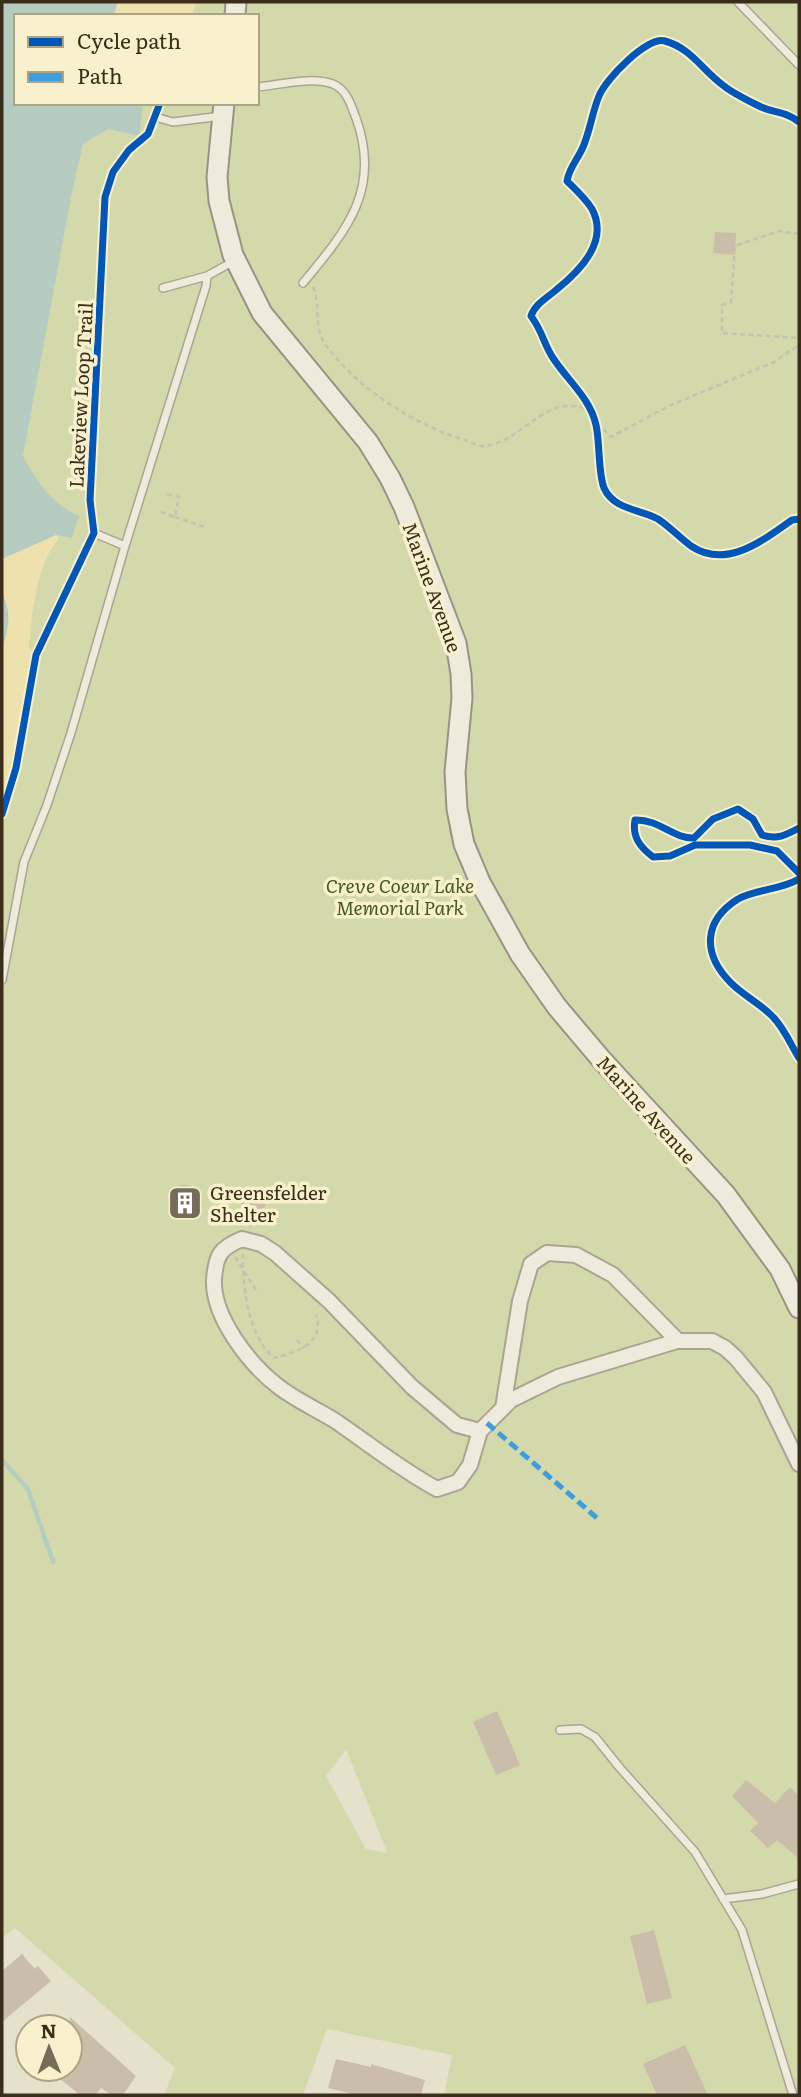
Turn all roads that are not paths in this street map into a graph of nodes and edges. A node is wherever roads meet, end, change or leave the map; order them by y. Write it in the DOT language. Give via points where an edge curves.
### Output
graph roads {
  1 [pos="738,2"];
  2 [pos="799,65"];
  3 [pos="259,87"];
  4 [pos="224,110"];
  5 [pos="155,117"];
  6 [pos="235,260"];
  7 [pos="207,276"];
  8 [pos="305,281"];
  9 [pos="163,288"];
  10 [pos="94,533"];
  11 [pos="125,546"];
  12 [pos="2,980"];
  13 [pos="799,1308"];
  14 [pos="678,1341"];
  15 [pos="503,1408"];
  16 [pos="480,1431"];
  17 [pos="799,1464"];
  18 [pos="560,1730"];
  19 [pos="799,1884"];
  20 [pos="723,1899"];
  21 [pos="793,2095"];
  1 -- 2 [label="lane"];
  3 -- 8 [label="lane" via="308,82 334,85 343,90 359,127 365,175 359,202 351,220"];
  4 -- 5 [label="lane" via="173,122"];
  4 -- 6 [label="main road, Marine Avenue" via="217,177"];
  6 -- 7 [label="lane"];
  6 -- 13 [label="main road, Marine Avenue" via="262,313 368,442 404,507 456,643 462,698 455,772 457,809 464,844 480,882 520,954 557,1007 726,1195 780,1269"];
  7 -- 9 [label="lane"];
  7 -- 11 [label="lane"];
  10 -- 11 [label="lane"];
  11 -- 12 [label="lane" via="71,733 24,862"];
  14 -- 15 [label="street" via="558,1377"];
  14 -- 15 [label="street" via="613,1275 576,1255 547,1253 531,1264 520,1301"];
  14 -- 17 [label="street" via="712,1341 736,1358 764,1392"];
  15 -- 16 [label="street"];
  16 -- 16 [label="street" via="457,1425 412,1387 275,1253 242,1239 217,1257 214,1283 220,1313 246,1354 278,1386 409,1474 437,1489 458,1482 470,1465"];
  18 -- 20 [label="lane" via="582,1729 595,1737 695,1852"];
  19 -- 20 [label="lane"];
  20 -- 21 [label="lane" via="742,1930"];
}
